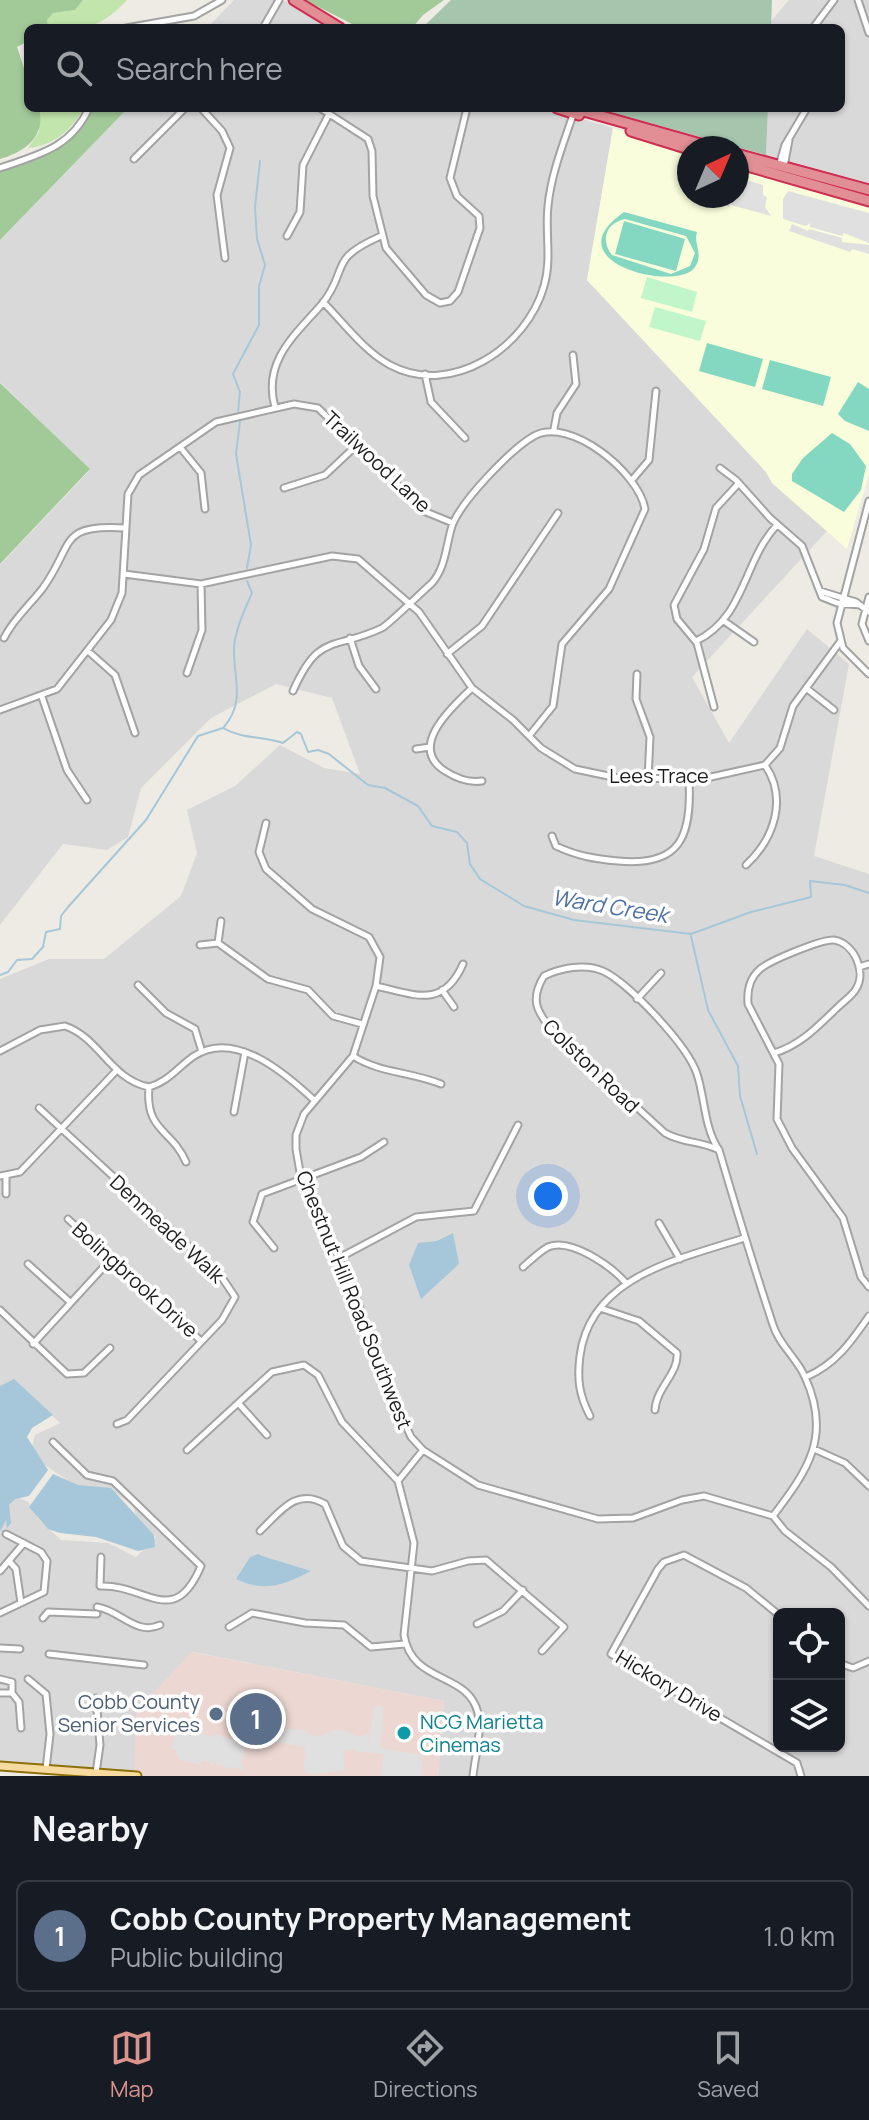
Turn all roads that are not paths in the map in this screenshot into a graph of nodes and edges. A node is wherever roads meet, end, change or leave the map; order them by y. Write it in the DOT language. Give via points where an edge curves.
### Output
graph roads {
  1 [pos="222,0"];
  2 [pos="279,0"];
  3 [pos="294,0"];
  4 [pos="834,0"];
  5 [pos="858,0"];
  6 [pos="149,24"];
  7 [pos="265,24"];
  8 [pos="333,24"];
  9 [pos="816,24"];
  10 [pos="869,33"];
  11 [pos="87,112"];
  12 [pos="181,112"];
  13 [pos="205,112"];
  14 [pos="326,112"];
  15 [pos="466,112"];
  16 [pos="573,112"];
  17 [pos="580,112"];
  18 [pos="581,112"];
  19 [pos="805,112"];
  20 [pos="329,114"];
  21 [pos="677,138"];
  22 [pos="677,145"];
  23 [pos="749,158"];
  24 [pos="134,159"];
  25 [pos="749,165"];
  26 [pos="0,168"];
  27 [pos="781,169"];
  28 [pos="869,190"];
  29 [pos="869,198"];
  30 [pos="287,236"];
  31 [pos="381,236"];
  32 [pos="225,258"];
  33 [pos="323,302"];
  34 [pos="573,355"];
  35 [pos="425,374"];
  36 [pos="656,391"];
  37 [pos="275,407"];
  38 [pos="554,429"];
  39 [pos="465,438"];
  40 [pos="358,444"];
  41 [pos="180,447"];
  42 [pos="720,468"];
  43 [pos="632,480"];
  44 [pos="739,483"];
  45 [pos="284,488"];
  46 [pos="869,501"];
  47 [pos="205,509"];
  48 [pos="558,513"];
  49 [pos="453,523"];
  50 [pos="777,525"];
  51 [pos="125,528"];
  52 [pos="124,574"];
  53 [pos="201,584"];
  54 [pos="869,597"];
  55 [pos="408,601"];
  56 [pos="841,601"];
  57 [pos="865,608"];
  58 [pos="724,621"];
  59 [pos="4,638"];
  60 [pos="350,638"];
  61 [pos="696,641"];
  62 [pos="869,641"];
  63 [pos="754,642"];
  64 [pos="840,642"];
  65 [pos="88,651"];
  66 [pos="447,654"];
  67 [pos="187,673"];
  68 [pos="637,674"];
  69 [pos="869,674"];
  70 [pos="472,688"];
  71 [pos="806,688"];
  72 [pos="376,689"];
  73 [pos="293,691"];
  74 [pos="42,697"];
  75 [pos="714,707"];
  76 [pos="0,710"];
  77 [pos="834,710"];
  78 [pos="135,733"];
  79 [pos="529,736"];
  80 [pos="430,747"];
  81 [pos="416,749"];
  82 [pos="765,765"];
  83 [pos="648,779"];
  84 [pos="689,780"];
  85 [pos="482,781"];
  86 [pos="87,800"];
  87 [pos="266,823"];
  88 [pos="552,836"];
  89 [pos="746,865"];
  90 [pos="221,921"];
  91 [pos="218,943"];
  92 [pos="200,945"];
  93 [pos="463,964"];
  94 [pos="869,964"];
  95 [pos="859,967"];
  96 [pos="661,973"];
  97 [pos="138,985"];
  98 [pos="376,986"];
  99 [pos="442,990"];
  100 [pos="637,999"];
  101 [pos="454,1007"];
  102 [pos="363,1024"];
  103 [pos="0,1051"];
  104 [pos="202,1052"];
  105 [pos="245,1052"];
  106 [pos="774,1053"];
  107 [pos="353,1056"];
  108 [pos="115,1072"];
  109 [pos="441,1084"];
  110 [pos="149,1087"];
  111 [pos="314,1100"];
  112 [pos="39,1108"];
  113 [pos="234,1112"];
  114 [pos="518,1125"];
  115 [pos="60,1128"];
  116 [pos="384,1142"];
  117 [pos="719,1150"];
  118 [pos="186,1162"];
  119 [pos="3,1176"];
  120 [pos="301,1178"];
  121 [pos="6,1194"];
  122 [pos="68,1219"];
  123 [pos="659,1223"];
  124 [pos="744,1238"];
  125 [pos="274,1248"];
  126 [pos="339,1258"];
  127 [pos="111,1259"];
  128 [pos="680,1259"];
  129 [pos="28,1264"];
  130 [pos="523,1267"];
  131 [pos="626,1283"];
  132 [pos="869,1287"];
  133 [pos="70,1302"];
  134 [pos="599,1308"];
  135 [pos="0,1310"];
  136 [pos="869,1316"];
  137 [pos="201,1341"];
  138 [pos="33,1344"];
  139 [pos="110,1348"];
  140 [pos="806,1377"];
  141 [pos="239,1404"];
  142 [pos="655,1410"];
  143 [pos="590,1416"];
  144 [pos="117,1424"];
  145 [pos="267,1435"];
  146 [pos="53,1442"];
  147 [pos="814,1449"];
  148 [pos="187,1450"];
  149 [pos="423,1450"];
  150 [pos="398,1481"];
  151 [pos="869,1486"];
  152 [pos="773,1516"];
  153 [pos="260,1531"];
  154 [pos="6,1534"];
  155 [pos="24,1543"];
  156 [pos="101,1557"];
  157 [pos="9,1561"];
  158 [pos="412,1569"];
  159 [pos="0,1571"];
  160 [pos="523,1590"];
  161 [pos="21,1603"];
  162 [pos="869,1606"];
  163 [pos="773,1610"];
  164 [pos="0,1613"];
  165 [pos="43,1618"];
  166 [pos="477,1624"];
  167 [pos="160,1625"];
  168 [pos="229,1627"];
  169 [pos="405,1644"];
  170 [pos="0,1648"];
  171 [pos="20,1649"];
  172 [pos="542,1651"];
  173 [pos="49,1654"];
  174 [pos="869,1661"];
  175 [pos="144,1665"];
  176 [pos="845,1665"];
  177 [pos="0,1679"];
  178 [pos="28,1679"];
  179 [pos="0,1693"];
  180 [pos="12,1693"];
  181 [pos="96,1698"];
  182 [pos="21,1728"];
  183 [pos="0,1766"];
  184 [pos="46,1769"];
  185 [pos="96,1773"];
  186 [pos="135,1776"];
  187 [pos="473,1776"];
  188 [pos="801,1776"];
  1 -- 6 [label="street" via="194,16"];
  2 -- 7 [label="street"];
  3 -- 8 [label="highway"];
  4 -- 9 [label="street"];
  5 -- 10 [label="street"];
  11 -- 26 [label="street" via="61,144"];
  12 -- 24 [label="street"];
  13 -- 32 [label="street" via="230,148 217,195"];
  14 -- 20 [label="street"];
  15 -- 31 [label="street" via="450,178 455,193 477,213 481,225 456,295 443,303 432,300 393,260"];
  16 -- 35 [label="street" via="548,203 546,277 527,321 497,353 463,370"];
  17 -- 22 [label="highway"];
  18 -- 21 [label="highway"];
  19 -- 27 [label="street"];
  20 -- 30 [label="street" via="303,165 300,212"];
  20 -- 31 [label="street" via="370,142"];
  23 -- 27 [label="highway"];
  25 -- 27 [label="highway"];
  27 -- 28 [label="highway"];
  27 -- 29 [label="highway"];
  31 -- 33 [label="street" via="344,259"];
  33 -- 35 [label="street" via="381,359"];
  33 -- 37 [label="street" via="288,340 273,379"];
  34 -- 38 [label="street" via="576,384 557,413"];
  35 -- 39 [label="street" via="431,402"];
  36 -- 43 [label="street" via="650,458"];
  37 -- 40 [label="street, Trailwood Lane" via="298,403 318,408"];
  37 -- 41 [label="street, Trailwood Lane" via="210,424"];
  38 -- 43 [label="street" via="583,441"];
  38 -- 49 [label="street" via="522,445 471,496"];
  40 -- 45 [label="street" via="325,475"];
  40 -- 49 [label="street, Trailwood Lane" via="426,512"];
  41 -- 47 [label="street" via="201,473"];
  41 -- 51 [label="street, Trailwood Lane" via="133,483"];
  42 -- 44 [label="street"];
  43 -- 79 [label="street" via="644,499 644,517 609,589 562,644 553,706"];
  44 -- 50 [label="street"];
  44 -- 61 [label="street" via="716,508 702,553 675,600 677,619"];
  46 -- 56 [label="street"];
  48 -- 66 [label="street" via="490,615"];
  49 -- 55 [label="street" via="437,576"];
  50 -- 56 [label="street" via="807,554 819,590"];
  50 -- 58 [label="street"];
  51 -- 52 [label="street, Trailwood Lane"];
  51 -- 59 [label="street" via="91,527 72,537 43,588"];
  52 -- 53 [label="street, Lees Trace"];
  52 -- 65 [label="street, Trailwood Lane" via="115,614"];
  53 -- 55 [label="street, Lees Trace" via="352,553"];
  53 -- 67 [label="street" via="202,630"];
  54 -- 57 [label="street"];
  55 -- 60 [label="street" via="390,623"];
  55 -- 66 [label="street, Lees Trace"];
  56 -- 57 [label="street"];
  56 -- 64 [label="street"];
  57 -- 62 [label="street" via="862,626"];
  58 -- 61 [label="street"];
  58 -- 63 [label="street"];
  60 -- 72 [label="street" via="359,666"];
  60 -- 73 [label="street" via="316,652"];
  61 -- 75 [label="street"];
  64 -- 69 [label="street"];
  64 -- 71 [label="street"];
  65 -- 74 [label="street, Trailwood Lane" via="60,686"];
  65 -- 78 [label="street" via="115,675"];
  66 -- 70 [label="street, Lees Trace"];
  68 -- 83 [label="street" via="636,699 650,737"];
  70 -- 79 [label="street, Lees Trace"];
  70 -- 80 [label="street" via="441,721"];
  71 -- 77 [label="street"];
  71 -- 82 [label="street" via="790,712 780,748"];
  74 -- 76 [label="street, Trailwood Lane"];
  74 -- 86 [label="street" via="67,770"];
  79 -- 83 [label="street, Lees Trace" via="583,772"];
  80 -- 81 [label="street"];
  80 -- 85 [label="street" via="442,769"];
  82 -- 84 [label="street, Lees Trace"];
  82 -- 89 [label="street" via="776,786 772,833"];
  83 -- 84 [label="street, Lees Trace"];
  84 -- 88 [label="street" via="685,832 657,861 584,857 556,846"];
  87 -- 98 [label="street, Chestnut Hill Road Southwest" via="259,852 266,869 312,909 369,937 381,962"];
  90 -- 91 [label="street"];
  91 -- 92 [label="street"];
  91 -- 102 [label="street" via="268,979 308,990 333,1016"];
  93 -- 99 [label="street"];
  94 -- 95 [label="street"];
  95 -- 106 [label="street" via="856,990 799,1044"];
  95 -- 106 [label="street" via="854,952 833,940 760,969 748,987 748,1004"];
  96 -- 100 [label="street"];
  97 -- 104 [label="street" via="161,1010 195,1029"];
  98 -- 99 [label="street" via="417,997"];
  98 -- 102 [label="street, Chestnut Hill Road Southwest"];
  99 -- 101 [label="street"];
  100 -- 117 [label="street, Colston Road" via="691,1060"];
  100 -- 117 [label="street, Colston Road" via="602,970 582,968 557,969 544,976 535,998 538,1014 552,1030 643,1115 675,1139 701,1141"];
  102 -- 107 [label="street, Chestnut Hill Road Southwest"];
  103 -- 108 [label="street" via="40,1030 65,1026 91,1042"];
  104 -- 105 [label="street"];
  104 -- 110 [label="street"];
  105 -- 111 [label="street" via="277,1066"];
  105 -- 113 [label="street"];
  106 -- 132 [label="street" via="780,1076 777,1119 843,1218"];
  107 -- 109 [label="street" via="376,1068"];
  107 -- 111 [label="street, Chestnut Hill Road Southwest"];
  108 -- 110 [label="street"];
  108 -- 115 [label="street"];
  110 -- 118 [label="street" via="147,1104 157,1129"];
  111 -- 120 [label="street, Chestnut Hill Road Southwest" via="296,1135"];
  112 -- 115 [label="street, Denmeade Walk"];
  114 -- 126 [label="street" via="474,1211 416,1217"];
  115 -- 119 [label="street" via="20,1172"];
  115 -- 137 [label="street, Denmeade Walk" via="228,1285 233,1303"];
  116 -- 120 [label="street" via="361,1157"];
  117 -- 124 [label="street, Colston Road"];
  119 -- 121 [label="street"];
  120 -- 125 [label="street" via="271,1189 257,1203 253,1222"];
  120 -- 126 [label="street, Chestnut Hill Road Southwest"];
  122 -- 127 [label="street, Bolingbrook Drive"];
  123 -- 128 [label="street"];
  124 -- 128 [label="street"];
  124 -- 140 [label="street, Colston Road" via="774,1330"];
  126 -- 149 [label="street, Chestnut Hill Road Southwest" via="398,1414"];
  127 -- 133 [label="street"];
  127 -- 137 [label="street, Bolingbrook Drive"];
  128 -- 131 [label="street"];
  129 -- 133 [label="street"];
  130 -- 131 [label="street" via="547,1248 563,1245"];
  131 -- 134 [label="street"];
  133 -- 138 [label="street"];
  134 -- 142 [label="street" via="639,1321 677,1353"];
  134 -- 143 [label="street" via="584,1333 578,1372 579,1391"];
  135 -- 138 [label="street"];
  136 -- 140 [label="street" via="842,1354"];
  137 -- 144 [label="street, Denmeade Walk" via="127,1420"];
  138 -- 139 [label="street" via="59,1370 74,1376"];
  140 -- 147 [label="street, Colston Road" via="815,1414"];
  141 -- 145 [label="street"];
  141 -- 148 [label="street"];
  141 -- 150 [label="street" via="280,1367 312,1368 335,1413"];
  146 -- 156 [label="street" via="87,1475 113,1481 201,1566 174,1601 100,1586"];
  147 -- 151 [label="street" via="845,1463"];
  147 -- 152 [label="street, Colston Road" via="799,1485"];
  149 -- 150 [label="street"];
  149 -- 152 [label="street, Chestnut Hill Road Southwest" via="478,1485 598,1519 633,1518 704,1496"];
  150 -- 158 [label="street" via="412,1532"];
  152 -- 162 [label="street, Chestnut Hill Road Southwest"];
  153 -- 158 [label="street" via="291,1501 311,1498 325,1504 343,1546 354,1557"];
  154 -- 155 [label="street"];
  155 -- 157 [label="street"];
  155 -- 161 [label="street" via="44,1555 47,1567 44,1592"];
  157 -- 159 [label="street"];
  157 -- 161 [label="street" via="16,1569"];
  158 -- 160 [label="street" via="432,1571 486,1560"];
  158 -- 169 [label="street"];
  160 -- 166 [label="street" via="503,1611"];
  160 -- 172 [label="street" via="564,1627"];
  161 -- 164 [label="street"];
  163 -- 188 [label="street, Hickory Drive" via="746,1588 684,1555 658,1569 611,1654 797,1763"];
  165 -- 167 [label="street" via="48,1612 116,1612 130,1625"];
  168 -- 169 [label="street" via="252,1613 344,1625 371,1647"];
  169 -- 187 [label="street" via="419,1667 461,1689 474,1703 479,1732"];
  170 -- 171 [label="street"];
  173 -- 175 [label="street"];
  174 -- 176 [label="street" via="853,1668"];
  177 -- 180 [label="street" via="12,1682"];
  178 -- 184 [label="street" via="46,1694"];
  179 -- 180 [label="street"];
  180 -- 182 [label="street" via="19,1702"];
  181 -- 185 [label="street"];
  183 -- 184 [label="main road"];
  184 -- 185 [label="main road"];
  185 -- 186 [label="main road"];
}
